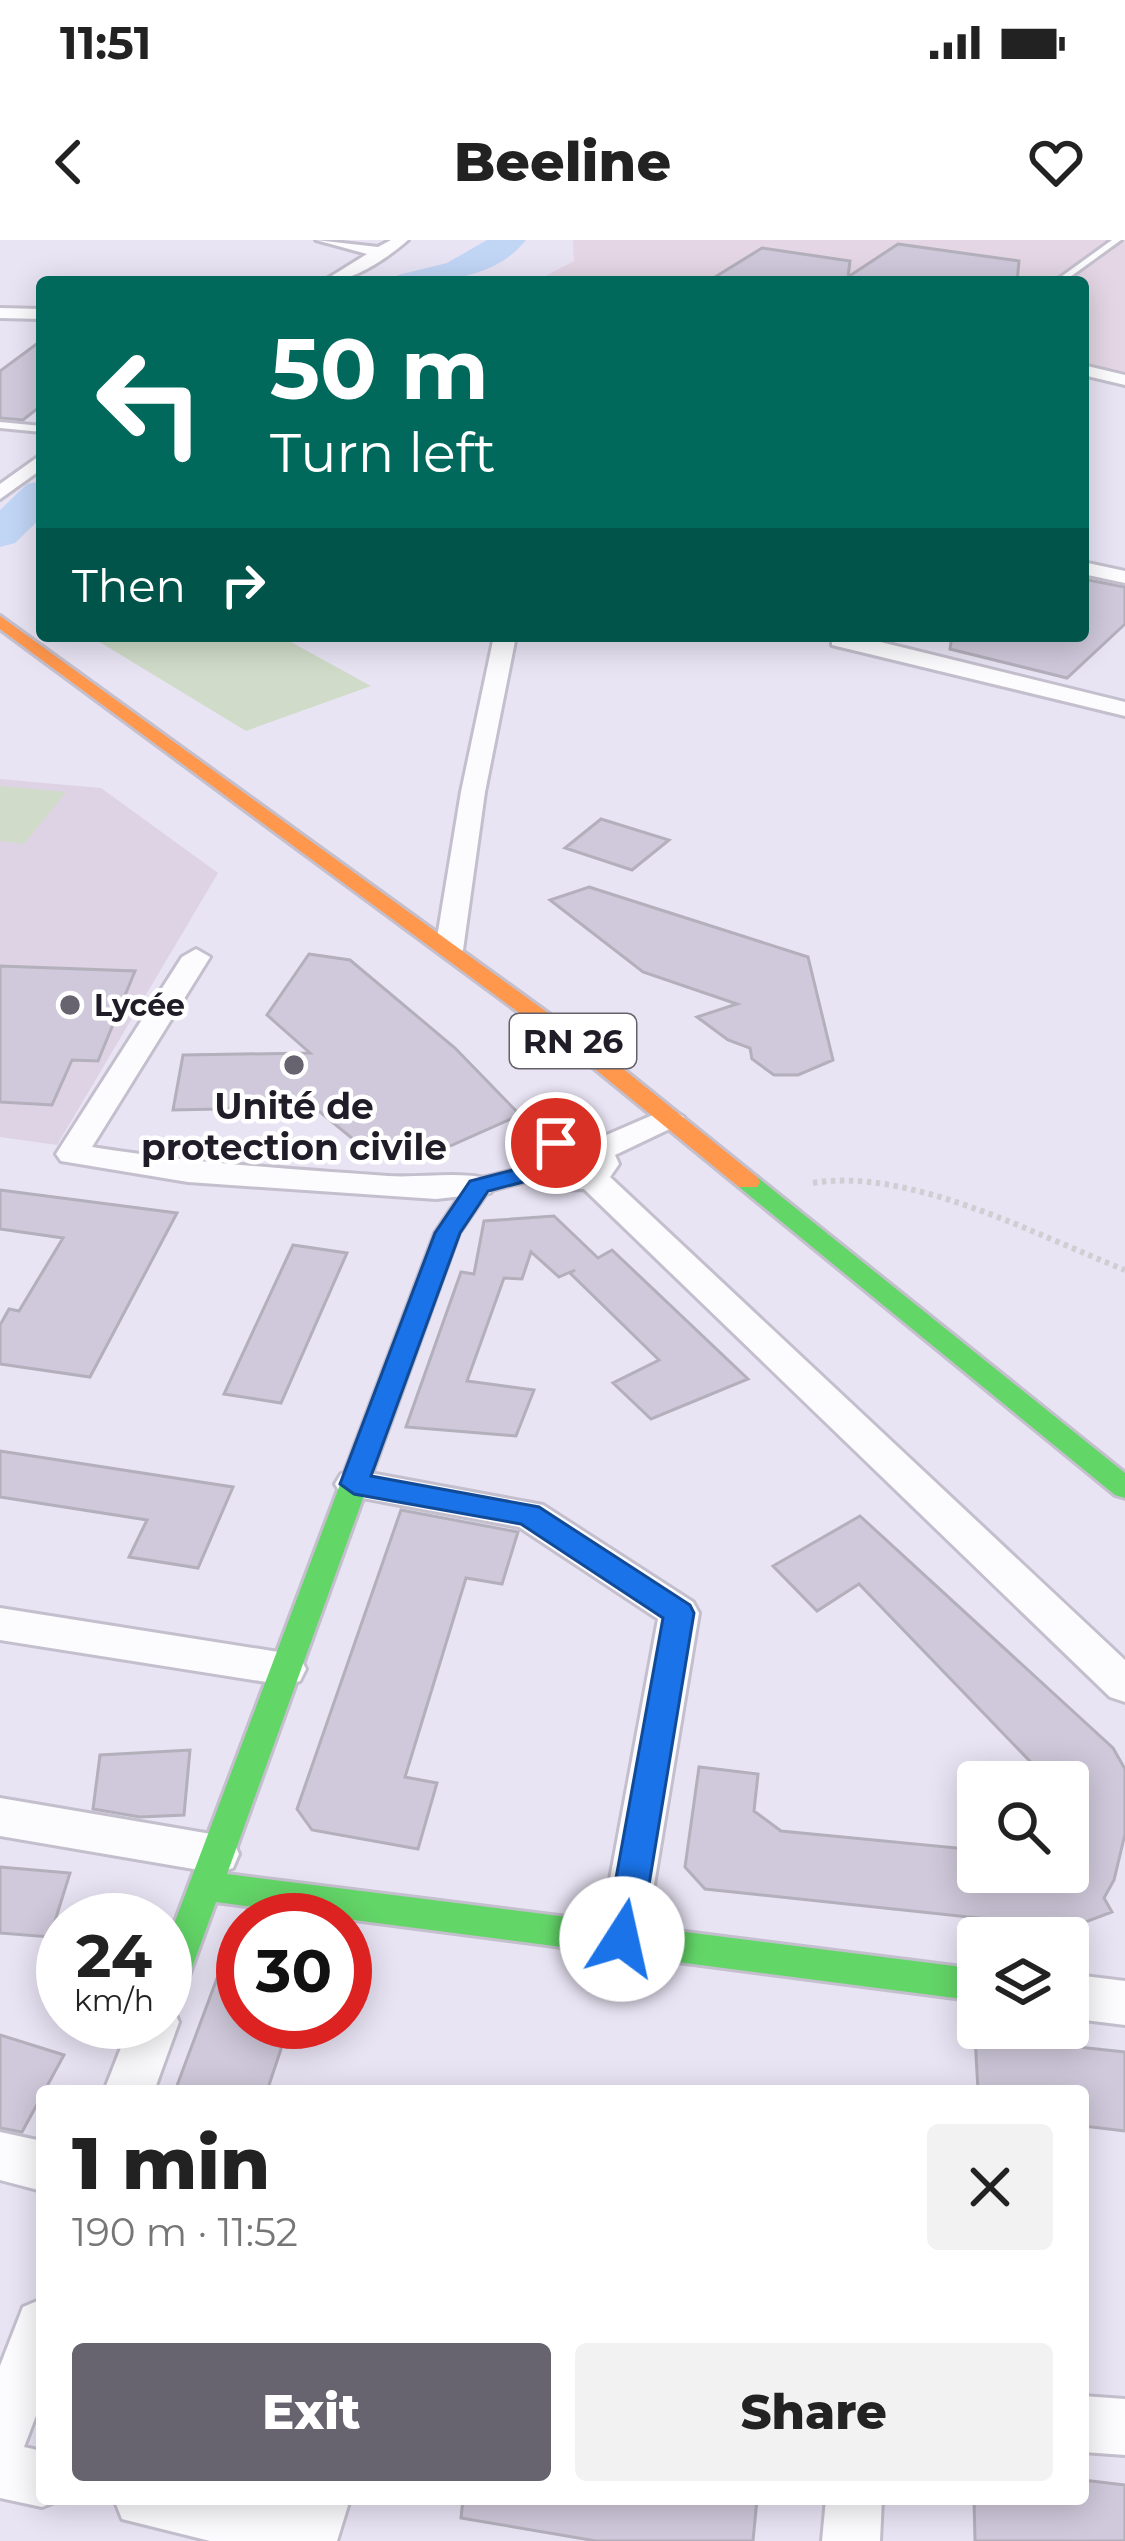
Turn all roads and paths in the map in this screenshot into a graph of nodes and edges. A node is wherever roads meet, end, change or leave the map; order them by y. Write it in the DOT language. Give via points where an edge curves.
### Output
graph roads {
  1 [pos="323,240"];
  2 [pos="400,240"];
  3 [pos="1118,240"];
  4 [pos="386,253"];
  5 [pos="342,276"];
  6 [pos="1067,276"];
  7 [pos="0,313"];
  8 [pos="36,314"];
  9 [pos="1089,371"];
  10 [pos="1125,380"];
  11 [pos="0,425"];
  12 [pos="36,428"];
  13 [pos="36,465"];
  14 [pos="0,493"];
  15 [pos="1089,569"];
  16 [pos="1125,577"];
  17 [pos="0,621"];
  18 [pos="504,642"];
  19 [pos="848,642"];
  20 [pos="1125,710"];
  21 [pos="449,950"];
  22 [pos="196,957"];
  23 [pos="669,1117"];
  24 [pos="595,1164"];
  25 [pos="538,1171"];
  26 [pos="479,1186"];
  27 [pos="774,1201"];
  28 [pos="1125,1270"];
  29 [pos="354,1484"];
  30 [pos="1125,1488"];
  31 [pos="0,1624"];
  32 [pos="285,1669"];
  33 [pos="1125,1685"];
  34 [pos="0,1816"];
  35 [pos="211,1870"];
  36 [pos="192,1922"];
  37 [pos="622,1939"];
  38 [pos="957,1981"];
  39 [pos="1089,1999"];
  40 [pos="1125,2003"];
  41 [pos="145,2049"];
  42 [pos="131,2085"];
  43 [pos="0,2156"];
  44 [pos="36,2165"];
  45 [pos="36,2342"];
  46 [pos="1089,2424"];
  47 [pos="1125,2427"];
  48 [pos="0,2439"];
  49 [pos="0,2470"];
  50 [pos="36,2478"];
  51 [pos="172,2505"];
  52 [pos="320,2505"];
  53 [pos="854,2505"];
  54 [pos="851,2541"];
  1 -- 4 [label="street"];
  2 -- 4 [label="street"];
  3 -- 6 [label="lane"];
  4 -- 5 [label="street"];
  7 -- 8 [label="street"];
  9 -- 10 [label="street"];
  11 -- 12 [label="lane"];
  13 -- 14 [label="street"];
  15 -- 16 [label="street"];
  17 -- 21 [label="main road, RN 26"];
  18 -- 21 [label="street"];
  19 -- 20 [label="street"];
  21 -- 23 [label="main road, RN 26"];
  22 -- 26 [label="street" via="72,1154 210,1173"];
  23 -- 24 [label="street"];
  23 -- 27 [label="main road, RN 26"];
  24 -- 25 [label="street" via="579,1142 556,1143 536,1158"];
  24 -- 33 [label="street"];
  25 -- 26 [label="main road"];
  26 -- 29 [label="main road" via="447,1233"];
  27 -- 28 [label="path" via="827,1176 911,1189"];
  27 -- 30 [label="main road, RN 26"];
  29 -- 32 [label="main road"];
  29 -- 37 [label="street" via="529,1515 679,1613"];
  31 -- 32 [label="street"];
  32 -- 35 [label="main road"];
  34 -- 35 [label="street"];
  35 -- 36 [label="main road"];
  35 -- 37 [label="main road"];
  37 -- 38 [label="main road"];
  39 -- 40 [label="street"];
  41 -- 42 [label="street"];
  43 -- 44 [label="street"];
  45 -- 48 [label="street"];
  46 -- 47 [label="street"];
  49 -- 50 [label="street"];
  51 -- 52 [label="street" via="312,2533"];
  53 -- 54 [label="street"];
}
